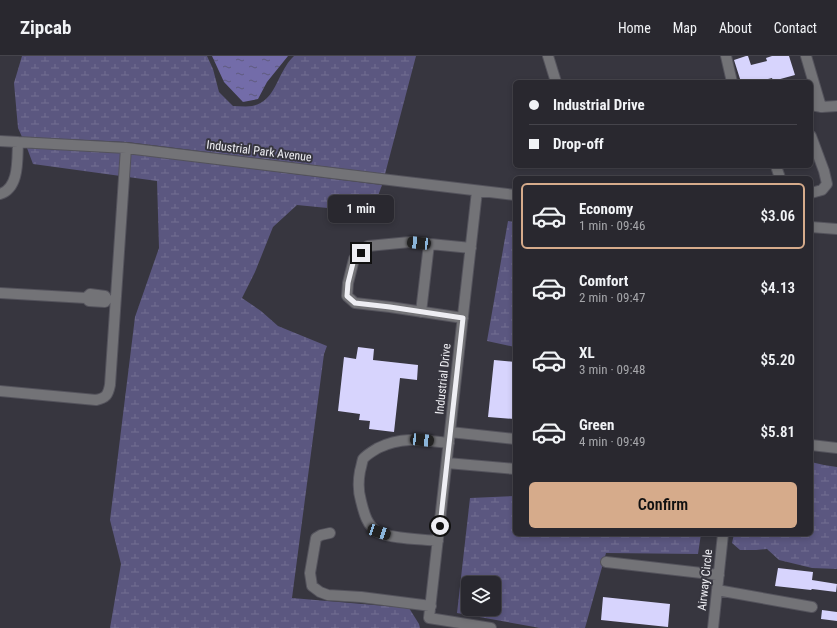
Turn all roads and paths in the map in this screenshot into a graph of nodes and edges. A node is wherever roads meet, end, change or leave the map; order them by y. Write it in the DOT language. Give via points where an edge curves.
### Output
graph roads {
  1 [pos="548,56"];
  2 [pos="726,56"];
  3 [pos="806,56"];
  4 [pos="555,80"];
  5 [pos="732,80"];
  6 [pos="811,80"];
  7 [pos="813,91"];
  8 [pos="816,106"];
  9 [pos="837,106"];
  10 [pos="0,141"];
  11 [pos="813,141"];
  12 [pos="18,142"];
  13 [pos="126,148"];
  14 [pos="477,190"];
  15 [pos="813,192"];
  16 [pos="0,194"];
  17 [pos="513,195"];
  18 [pos="813,227"];
  19 [pos="837,230"];
  20 [pos="429,244"];
  21 [pos="471,248"];
  22 [pos="0,293"];
  23 [pos="111,299"];
  24 [pos="421,312"];
  25 [pos="463,318"];
  26 [pos="0,391"];
  27 [pos="450,432"];
  28 [pos="513,439"];
  29 [pos="449,443"];
  30 [pos="813,445"];
  31 [pos="837,448"];
  32 [pos="447,463"];
  33 [pos="513,469"];
  34 [pos="330,533"];
  35 [pos="723,536"];
  36 [pos="438,541"];
  37 [pos="606,562"];
  38 [pos="719,575"];
  39 [pos="717,590"];
  40 [pos="431,606"];
  41 [pos="812,607"];
  42 [pos="477,627"];
  43 [pos="491,628"];
  44 [pos="713,628"];
  1 -- 4 [label="street"];
  2 -- 5 [label="street"];
  3 -- 6 [label="street"];
  7 -- 8 [label="street"];
  8 -- 9 [label="street"];
  10 -- 12 [label="street, Industrial Park Avenue"];
  11 -- 15 [label="street" via="827,184 822,190"];
  12 -- 13 [label="street, Industrial Park Avenue"];
  12 -- 16 [label="street" via="16,175 12,185"];
  13 -- 14 [label="street, Industrial Park Avenue"];
  13 -- 23 [label="street"];
  14 -- 17 [label="street, Industrial Park Avenue"];
  14 -- 21 [label="street, Industrial Drive"];
  18 -- 19 [label="street"];
  20 -- 21 [label="street"];
  20 -- 24 [label="street"];
  20 -- 24 [label="street" via="410,242 368,246 354,259 348,283 347,296 355,303"];
  21 -- 25 [label="street, Industrial Drive"];
  22 -- 23 [label="street" via="86,298 89,301 104,302"];
  23 -- 26 [label="street" via="110,385 109,391 102,399"];
  24 -- 25 [label="street"];
  25 -- 27 [label="street, Industrial Drive"];
  27 -- 28 [label="street"];
  27 -- 29 [label="street, Industrial Drive"];
  29 -- 32 [label="street, Industrial Drive"];
  29 -- 36 [label="street" via="401,440 385,445 372,451 363,460 358,480 358,492 365,517 372,528 390,536"];
  30 -- 31 [label="street"];
  32 -- 33 [label="street"];
  32 -- 36 [label="street, Industrial Drive"];
  34 -- 40 [label="street" via="316,538 310,573 312,586 320,592"];
  35 -- 38 [label="street, Airway Circle"];
  36 -- 40 [label="street, Industrial Drive"];
  37 -- 38 [label="street"];
  38 -- 39 [label="street, Airway Circle"];
  39 -- 41 [label="street"];
  39 -- 44 [label="street, Airway Circle"];
  40 -- 42 [label="street, Industrial Drive" via="429,618"];
  42 -- 43 [label="street"];
}
